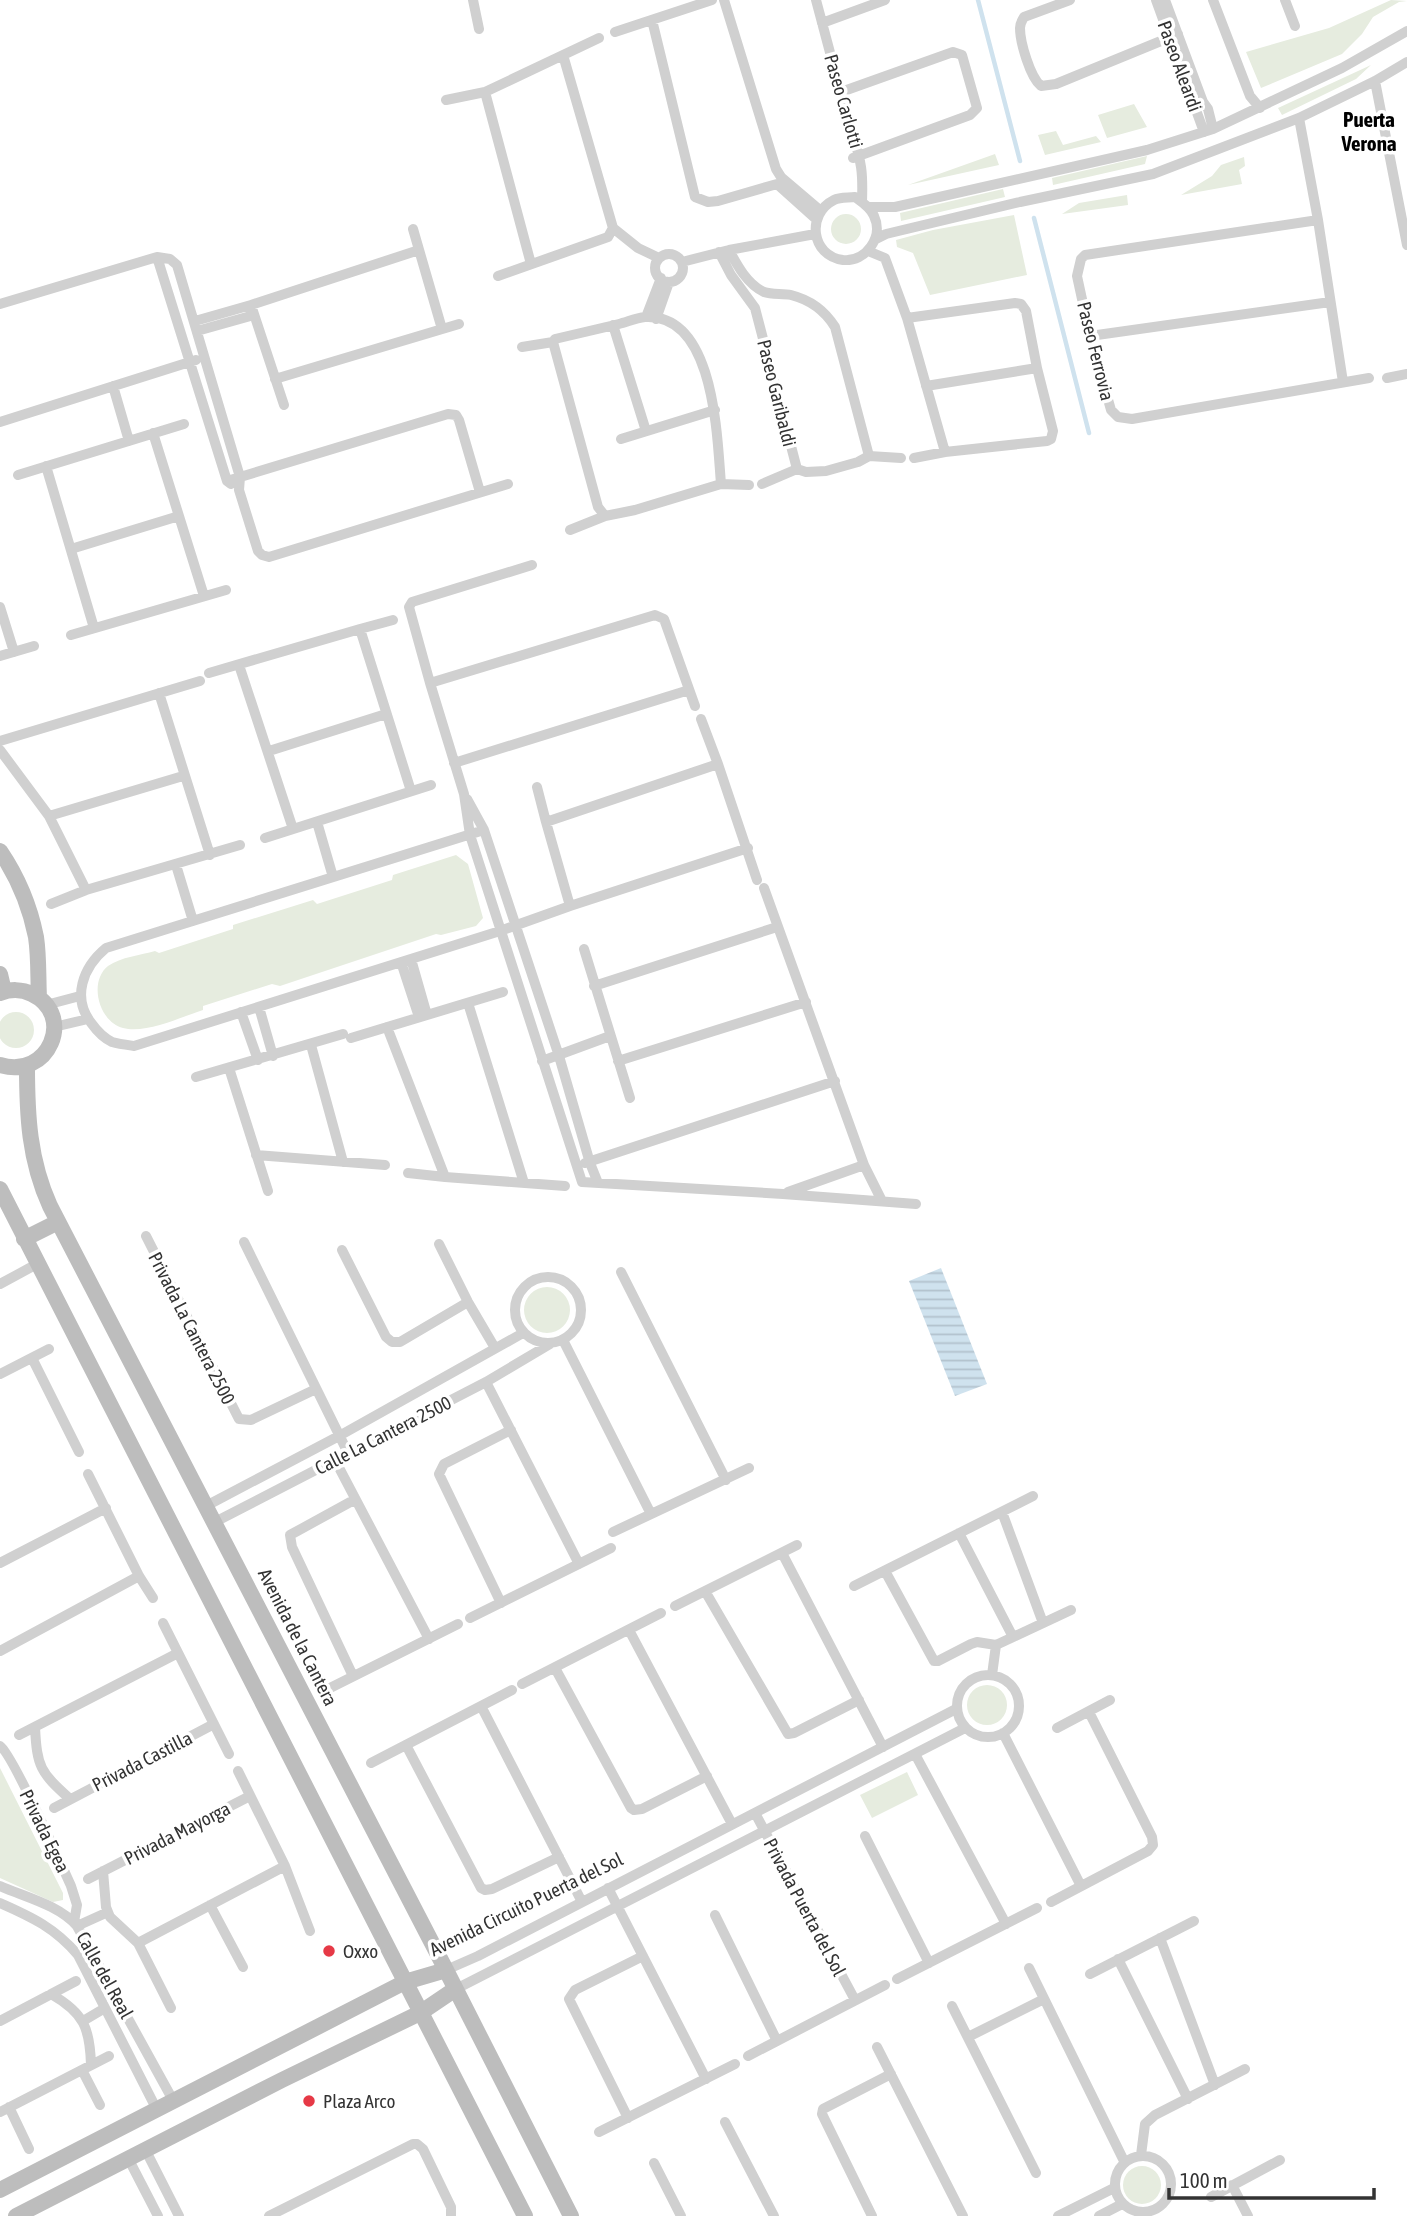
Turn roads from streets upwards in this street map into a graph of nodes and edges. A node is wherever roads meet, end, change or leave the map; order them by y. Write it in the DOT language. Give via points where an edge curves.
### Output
graph roads {
  1 [pos="473,0"];
  2 [pos="712,0"];
  3 [pos="724,0"];
  4 [pos="816,0"];
  5 [pos="885,0"];
  6 [pos="1070,0"];
  7 [pos="1156,0"];
  8 [pos="1165,0"];
  9 [pos="1213,0"];
  10 [pos="1285,0"];
  11 [pos="652,20"];
  12 [pos="822,23"];
  13 [pos="1295,26"];
  14 [pos="479,30"];
  15 [pos="1407,31"];
  16 [pos="615,32"];
  17 [pos="1174,35"];
  18 [pos="599,38"];
  19 [pos="563,55"];
  20 [pos="1407,62"];
  21 [pos="1376,80"];
  22 [pos="485,92"];
  23 [pos="841,92"];
  24 [pos="446,100"];
  25 [pos="1260,108"];
  26 [pos="1300,118"];
  27 [pos="1208,131"];
  28 [pos="1147,150"];
  29 [pos="856,157"];
  30 [pos="1153,174"];
  31 [pos="779,181"];
  32 [pos="862,202"];
  33 [pos="1403,209"];
  34 [pos="819,215"];
  35 [pos="1318,220"];
  36 [pos="613,228"];
  37 [pos="413,229"];
  38 [pos="815,234"];
  39 [pos="876,239"];
  40 [pos="1407,245"];
  41 [pos="419,250"];
  42 [pos="724,251"];
  43 [pos="868,251"];
  44 [pos="157,257"];
  45 [pos="659,258"];
  46 [pos="682,262"];
  47 [pos="531,264"];
  48 [pos="498,276"];
  49 [pos="665,280"];
  50 [pos="764,292"];
  51 [pos="1329,302"];
  52 [pos="0,304"];
  53 [pos="755,308"];
  54 [pos="252,310"];
  55 [pos="651,318"];
  56 [pos="907,318"];
  57 [pos="458,324"];
  58 [pos="613,325"];
  59 [pos="196,326"];
  60 [pos="442,329"];
  61 [pos="1090,336"];
  62 [pos="553,342"];
  63 [pos="522,346"];
  64 [pos="205,357"];
  65 [pos="190,362"];
  66 [pos="1037,368"];
  67 [pos="1407,374"];
  68 [pos="1369,378"];
  69 [pos="1387,378"];
  70 [pos="275,379"];
  71 [pos="1343,382"];
  72 [pos="113,386"];
  73 [pos="926,386"];
  74 [pos="284,405"];
  75 [pos="715,410"];
  76 [pos="0,422"];
  77 [pos="184,424"];
  78 [pos="646,431"];
  79 [pos="153,433"];
  80 [pos="621,439"];
  81 [pos="129,441"];
  82 [pos="945,452"];
  83 [pos="869,456"];
  84 [pos="901,458"];
  85 [pos="914,458"];
  86 [pos="46,466"];
  87 [pos="797,469"];
  88 [pos="18,475"];
  89 [pos="240,477"];
  90 [pos="227,481"];
  91 [pos="508,484"];
  92 [pos="720,484"];
  93 [pos="762,484"];
  94 [pos="749,485"];
  95 [pos="239,490"];
  96 [pos="480,492"];
  97 [pos="179,516"];
  98 [pos="605,516"];
  99 [pos="570,530"];
  100 [pos="71,549"];
  101 [pos="532,565"];
  102 [pos="226,590"];
  103 [pos="204,596"];
  104 [pos="0,607"];
  105 [pos="393,620"];
  106 [pos="94,628"];
  107 [pos="360,629"];
  108 [pos="71,635"];
  109 [pos="34,646"];
  110 [pos="14,652"];
  111 [pos="0,656"];
  112 [pos="239,665"];
  113 [pos="430,683"];
  114 [pos="689,690"];
  115 [pos="159,693"];
  116 [pos="695,706"];
  117 [pos="386,714"];
  118 [pos="701,719"];
  119 [pos="0,741"];
  120 [pos="0,750"];
  121 [pos="269,751"];
  122 [pos="454,763"];
  123 [pos="718,764"];
  124 [pos="183,775"];
  125 [pos="431,785"];
  126 [pos="537,787"];
  127 [pos="411,791"];
  128 [pos="464,794"];
  129 [pos="49,816"];
  130 [pos="317,822"];
  131 [pos="546,822"];
  132 [pos="293,829"];
  133 [pos="484,830"];
  134 [pos="470,835"];
  135 [pos="265,838"];
  136 [pos="240,845"];
  137 [pos="748,848"];
  138 [pos="0,851"];
  139 [pos="210,855"];
  140 [pos="176,865"];
  141 [pos="333,877"];
  142 [pos="86,890"];
  143 [pos="51,904"];
  144 [pos="570,906"];
  145 [pos="193,921"];
  146 [pos="515,927"];
  147 [pos="777,927"];
  148 [pos="500,931"];
  149 [pos="584,949"];
  150 [pos="406,961"];
  151 [pos="0,974"];
  152 [pos="594,986"];
  153 [pos="2,992"];
  154 [pos="503,992"];
  155 [pos="80,996"];
  156 [pos="42,1002"];
  157 [pos="806,1002"];
  158 [pos="468,1003"];
  159 [pos="259,1007"];
  160 [pos="241,1012"];
  161 [pos="423,1016"];
  162 [pos="88,1019"];
  163 [pos="54,1027"];
  164 [pos="387,1027"];
  165 [pos="610,1036"];
  166 [pos="311,1045"];
  167 [pos="273,1056"];
  168 [pos="559,1056"];
  169 [pos="258,1060"];
  170 [pos="542,1061"];
  171 [pos="618,1062"];
  172 [pos="0,1065"];
  173 [pos="27,1066"];
  174 [pos="229,1068"];
  175 [pos="196,1077"];
  176 [pos="835,1081"];
  177 [pos="630,1098"];
  178 [pos="577,1118"];
  179 [pos="562,1122"];
  180 [pos="256,1155"];
  181 [pos="343,1162"];
  182 [pos="590,1163"];
  183 [pos="385,1165"];
  184 [pos="576,1165"];
  185 [pos="864,1165"];
  186 [pos="408,1172"];
  187 [pos="445,1177"];
  188 [pos="524,1183"];
  189 [pos="598,1183"];
  190 [pos="565,1186"];
  191 [pos="0,1189"];
  192 [pos="268,1191"];
  193 [pos="783,1194"];
  194 [pos="882,1201"];
  195 [pos="916,1204"];
  196 [pos="58,1222"];
  197 [pos="146,1236"];
  198 [pos="24,1239"];
  199 [pos="244,1242"];
  200 [pos="439,1244"];
  201 [pos="342,1250"];
  202 [pos="37,1264"];
  203 [pos="621,1272"];
  204 [pos="0,1284"];
  205 [pos="468,1303"];
  206 [pos="523,1333"];
  207 [pos="563,1340"];
  208 [pos="550,1344"];
  209 [pos="495,1348"];
  210 [pos="49,1349"];
  211 [pos="32,1358"];
  212 [pos="0,1374"];
  213 [pos="486,1382"];
  214 [pos="316,1389"];
  215 [pos="511,1430"];
  216 [pos="339,1436"];
  217 [pos="79,1452"];
  218 [pos="348,1453"];
  219 [pos="335,1460"];
  220 [pos="749,1468"];
  221 [pos="88,1474"];
  222 [pos="726,1480"];
  223 [pos="1033,1496"];
  224 [pos="354,1500"];
  225 [pos="206,1506"];
  226 [pos="106,1508"];
  227 [pos="1002,1512"];
  228 [pos="651,1514"];
  229 [pos="215,1522"];
  230 [pos="613,1532"];
  231 [pos="960,1534"];
  232 [pos="797,1545"];
  233 [pos="611,1548"];
  234 [pos="782,1553"];
  235 [pos="0,1563"];
  236 [pos="579,1564"];
  237 [pos="885,1571"];
  238 [pos="139,1576"];
  239 [pos="855,1586"];
  240 [pos="705,1591"];
  241 [pos="153,1598"];
  242 [pos="501,1603"];
  243 [pos="675,1606"];
  244 [pos="1071,1609"];
  245 [pos="662,1614"];
  246 [pos="470,1618"];
  247 [pos="163,1623"];
  248 [pos="1043,1623"];
  249 [pos="458,1624"];
  250 [pos="629,1630"];
  251 [pos="1013,1637"];
  252 [pos="429,1639"];
  253 [pos="996,1645"];
  254 [pos="0,1651"];
  255 [pos="178,1653"];
  256 [pos="555,1668"];
  257 [pos="992,1675"];
  258 [pos="353,1676"];
  259 [pos="328,1689"];
  260 [pos="859,1700"];
  261 [pos="1110,1700"];
  262 [pos="481,1706"];
  263 [pos="956,1709"];
  264 [pos="1088,1712"];
  265 [pos="214,1724"];
  266 [pos="35,1727"];
  267 [pos="965,1728"];
  268 [pos="1057,1728"];
  269 [pos="1003,1733"];
  270 [pos="19,1735"];
  271 [pos="406,1745"];
  272 [pos="0,1746"];
  273 [pos="883,1746"];
  274 [pos="229,1754"];
  275 [pos="915,1754"];
  276 [pos="372,1763"];
  277 [pos="39,1764"];
  278 [pos="238,1771"];
  279 [pos="18,1774"];
  280 [pos="707,1776"];
  281 [pos="250,1796"];
  282 [pos="69,1799"];
  283 [pos="54,1808"];
  284 [pos="755,1813"];
  285 [pos="732,1824"];
  286 [pos="765,1830"];
  287 [pos="865,1836"];
  288 [pos="559,1857"];
  289 [pos="285,1867"];
  290 [pos="103,1871"];
  291 [pos="88,1879"];
  292 [pos="0,1886"];
  293 [pos="1081,1886"];
  294 [pos="608,1888"];
  295 [pos="582,1902"];
  296 [pos="1051,1902"];
  297 [pos="0,1903"];
  298 [pos="210,1905"];
  299 [pos="618,1906"];
  300 [pos="1037,1908"];
  301 [pos="108,1912"];
  302 [pos="715,1915"];
  303 [pos="1194,1921"];
  304 [pos="76,1924"];
  305 [pos="1006,1924"];
  306 [pos="310,1931"];
  307 [pos="1160,1938"];
  308 [pos="138,1943"];
  309 [pos="643,1956"];
  310 [pos="1118,1959"];
  311 [pos="929,1963"];
  312 [pos="243,1967"];
  313 [pos="1029,1968"];
  314 [pos="446,1970"];
  315 [pos="1090,1974"];
  316 [pos="897,1979"];
  317 [pos="76,1981"];
  318 [pos="405,1982"];
  319 [pos="886,1985"];
  320 [pos="454,1990"];
  321 [pos="51,1994"];
  322 [pos="1044,1999"];
  323 [pos="855,2000"];
  324 [pos="952,2006"];
  325 [pos="105,2008"];
  326 [pos="171,2008"];
  327 [pos="420,2013"];
  328 [pos="0,2021"];
  329 [pos="83,2021"];
  330 [pos="134,2028"];
  331 [pos="119,2036"];
  332 [pos="968,2037"];
  333 [pos="778,2040"];
  334 [pos="877,2047"];
  335 [pos="109,2056"];
  336 [pos="748,2056"];
  337 [pos="150,2057"];
  338 [pos="736,2064"];
  339 [pos="134,2066"];
  340 [pos="86,2068"];
  341 [pos="1245,2069"];
  342 [pos="891,2074"];
  343 [pos="706,2079"];
  344 [pos="1215,2085"];
  345 [pos="1188,2098"];
  346 [pos="174,2102"];
  347 [pos="100,2105"];
  348 [pos="5,2109"];
  349 [pos="157,2110"];
  350 [pos="628,2118"];
  351 [pos="725,2122"];
  352 [pos="599,2132"];
  353 [pos="29,2149"];
  354 [pos="145,2149"];
  355 [pos="1141,2155"];
  356 [pos="128,2158"];
  357 [pos="1280,2160"];
  358 [pos="1124,2161"];
  359 [pos="654,2163"];
  360 [pos="1035,2173"];
  361 [pos="1232,2185"];
  362 [pos="1114,2188"];
  363 [pos="0,2190"];
  364 [pos="1211,2197"];
  365 [pos="1122,2204"];
  366 [pos="1154,2213"];
  367 [pos="16,2216"];
  368 [pos="158,2216"];
  369 [pos="179,2216"];
  370 [pos="270,2216"];
  371 [pos="451,2216"];
  372 [pos="525,2216"];
  373 [pos="571,2216"];
  374 [pos="681,2216"];
  375 [pos="774,2216"];
  376 [pos="872,2216"];
  377 [pos="963,2216"];
  378 [pos="1058,2216"];
  379 [pos="1099,2216"];
  380 [pos="1248,2216"];
  1 -- 14 [label="street"];
  2 -- 11 [label="street"];
  3 -- 31 [label="street"];
  4 -- 12 [label="street, Paseo Carlotti"];
  5 -- 12 [label="street"];
  6 -- 17 [label="street" via="1021,23 1032,75 1041,86 1056,84"];
  7 -- 17 [label="street, Paseo Aleardi"];
  8 -- 17 [label="street, Paseo Aleardi"];
  9 -- 25 [label="street" via="1250,96"];
  10 -- 13 [label="street"];
  11 -- 16 [label="street"];
  11 -- 31 [label="street" via="695,197 718,201"];
  12 -- 23 [label="street, Paseo Carlotti"];
  15 -- 25 [label="street"];
  17 -- 27 [label="street, Paseo Aleardi" via="1208,109"];
  18 -- 19 [label="street"];
  19 -- 22 [label="street"];
  19 -- 36 [label="street"];
  20 -- 21 [label="street"];
  21 -- 26 [label="street"];
  21 -- 33 [label="street"];
  22 -- 24 [label="street"];
  22 -- 47 [label="street"];
  23 -- 29 [label="street, Paseo Carlotti"];
  23 -- 29 [label="street" via="953,52 962,55 977,108"];
  25 -- 27 [label="street"];
  26 -- 30 [label="street"];
  26 -- 35 [label="street"];
  27 -- 28 [label="street"];
  28 -- 30 [label="street"];
  28 -- 32 [label="street" via="895,208"];
  29 -- 32 [label="street, Paseo Carlotti" via="863,168"];
  30 -- 39 [label="street"];
  31 -- 34 [label="street"];
  32 -- 34 [label="street" via="833,201"];
  32 -- 39 [label="street" via="874,216"];
  33 -- 40 [label="street"];
  34 -- 38 [label="street"];
  35 -- 51 [label="street"];
  35 -- 61 [label="street, Paseo Ferrovia" via="1085,255 1077,276"];
  36 -- 45 [label="street"];
  36 -- 47 [label="street" via="608,237"];
  37 -- 41 [label="street"];
  38 -- 42 [label="street"];
  38 -- 43 [label="street" via="830,256 843,260"];
  39 -- 43 [label="street"];
  41 -- 54 [label="street"];
  41 -- 60 [label="street"];
  42 -- 46 [label="street"];
  42 -- 50 [label="street"];
  42 -- 53 [label="street, Paseo Garibaldi" via="731,275"];
  43 -- 56 [label="street" via="885,258"];
  44 -- 52 [label="street"];
  44 -- 59 [label="street" via="177,265"];
  44 -- 65 [label="street"];
  45 -- 46 [label="street" via="671,254"];
  45 -- 49 [label="street" via="656,266"];
  46 -- 49 [label="street" via="678,279"];
  47 -- 48 [label="street"];
  49 -- 55 [label="street"];
  50 -- 53 [label="street"];
  50 -- 83 [label="street" via="792,295 821,309 835,327"];
  51 -- 61 [label="street"];
  51 -- 71 [label="street"];
  53 -- 87 [label="street, Paseo Garibaldi"];
  54 -- 59 [label="street"];
  54 -- 70 [label="street"];
  55 -- 58 [label="street"];
  55 -- 75 [label="street" via="675,326 690,338"];
  56 -- 66 [label="street" via="1018,303 1026,311"];
  56 -- 73 [label="street"];
  57 -- 60 [label="street"];
  58 -- 62 [label="street"];
  58 -- 78 [label="street"];
  59 -- 64 [label="street"];
  60 -- 70 [label="street"];
  61 -- 71 [label="street, Paseo Ferrovia" via="1111,410 1118,417"];
  62 -- 63 [label="street"];
  62 -- 98 [label="street" via="598,507"];
  64 -- 65 [label="street"];
  64 -- 89 [label="street"];
  65 -- 72 [label="street"];
  65 -- 90 [label="street"];
  66 -- 73 [label="street"];
  66 -- 82 [label="street" via="1053,431 1051,439"];
  67 -- 69 [label="street"];
  68 -- 71 [label="street"];
  70 -- 74 [label="street"];
  72 -- 76 [label="street"];
  72 -- 81 [label="street"];
  73 -- 82 [label="street"];
  75 -- 78 [label="street"];
  75 -- 92 [label="street"];
  77 -- 79 [label="street"];
  78 -- 80 [label="street"];
  79 -- 81 [label="street"];
  79 -- 97 [label="street"];
  81 -- 86 [label="street"];
  82 -- 85 [label="street"];
  83 -- 84 [label="street, Paseo Garibaldi"];
  83 -- 87 [label="street, Paseo Garibaldi" via="826,471"];
  86 -- 88 [label="street"];
  86 -- 100 [label="street"];
  87 -- 93 [label="street"];
  89 -- 90 [label="street"];
  89 -- 95 [label="street"];
  89 -- 96 [label="street" via="448,414 459,420"];
  90 -- 95 [label="street"];
  91 -- 96 [label="street"];
  92 -- 94 [label="street"];
  92 -- 98 [label="street"];
  95 -- 96 [label="street" via="258,551 269,556"];
  97 -- 100 [label="street"];
  97 -- 103 [label="street"];
  98 -- 99 [label="street"];
  100 -- 106 [label="street"];
  101 -- 113 [label="street" via="412,602 410,615"];
  102 -- 103 [label="street"];
  103 -- 106 [label="street"];
  104 -- 110 [label="street"];
  105 -- 107 [label="street"];
  106 -- 108 [label="street"];
  107 -- 112 [label="street"];
  107 -- 117 [label="street"];
  109 -- 110 [label="street"];
  110 -- 111 [label="street"];
  112 -- 115 [label="street"];
  112 -- 121 [label="street"];
  113 -- 114 [label="street" via="655,615 664,619"];
  113 -- 122 [label="street"];
  114 -- 116 [label="street"];
  114 -- 122 [label="street"];
  115 -- 119 [label="street"];
  115 -- 124 [label="street"];
  117 -- 121 [label="street"];
  117 -- 127 [label="street"];
  118 -- 123 [label="street"];
  120 -- 129 [label="street"];
  121 -- 132 [label="street"];
  122 -- 128 [label="street"];
  123 -- 131 [label="street"];
  123 -- 137 [label="street"];
  124 -- 129 [label="street"];
  124 -- 139 [label="street"];
  125 -- 127 [label="street"];
  126 -- 131 [label="street"];
  127 -- 130 [label="street"];
  128 -- 133 [label="street"];
  128 -- 134 [label="street"];
  129 -- 142 [label="street"];
  130 -- 132 [label="street"];
  130 -- 141 [label="street"];
  131 -- 144 [label="street"];
  132 -- 135 [label="street"];
  133 -- 134 [label="street"];
  133 -- 146 [label="street"];
  134 -- 141 [label="street"];
  134 -- 148 [label="street"];
  136 -- 139 [label="street"];
  137 -- 144 [label="street"];
  137 -- 147 [label="street"];
  138 -- 156 [label="street" via="32,923"];
  139 -- 140 [label="street"];
  140 -- 142 [label="street"];
  140 -- 145 [label="street"];
  141 -- 145 [label="street"];
  142 -- 143 [label="street"];
  144 -- 146 [label="street"];
  145 -- 155 [label="street" via="106,948 88,969"];
  146 -- 148 [label="street"];
  146 -- 168 [label="street"];
  147 -- 152 [label="street"];
  147 -- 157 [label="street"];
  148 -- 150 [label="street"];
  148 -- 170 [label="street"];
  149 -- 152 [label="street"];
  150 -- 159 [label="street"];
  150 -- 161 [label="street"];
  151 -- 153 [label="street"];
  152 -- 165 [label="street"];
  153 -- 156 [label="street" via="29,992"];
  154 -- 158 [label="street"];
  155 -- 156 [label="street"];
  155 -- 162 [label="street"];
  156 -- 163 [label="street"];
  157 -- 171 [label="street"];
  157 -- 176 [label="street"];
  158 -- 161 [label="street"];
  158 -- 188 [label="street"];
  159 -- 160 [label="street"];
  159 -- 167 [label="street"];
  160 -- 162 [label="street" via="134,1046 112,1042"];
  160 -- 169 [label="street"];
  161 -- 164 [label="street"];
  162 -- 163 [label="street"];
  163 -- 173 [label="street" via="47,1052"];
  164 -- 166 [label="street"];
  164 -- 187 [label="street"];
  165 -- 168 [label="street"];
  165 -- 171 [label="street"];
  166 -- 167 [label="street"];
  166 -- 181 [label="street"];
  167 -- 169 [label="street"];
  168 -- 170 [label="street"];
  168 -- 178 [label="street"];
  169 -- 174 [label="street"];
  170 -- 179 [label="street"];
  171 -- 177 [label="street"];
  172 -- 173 [label="street"];
  173 -- 196 [label="street, Avenida de la Cantera" via="30,1140 39,1179"];
  174 -- 175 [label="street"];
  174 -- 180 [label="street"];
  176 -- 182 [label="street"];
  176 -- 185 [label="street"];
  178 -- 179 [label="street"];
  178 -- 182 [label="street"];
  179 -- 184 [label="street"];
  180 -- 181 [label="street"];
  180 -- 192 [label="street"];
  181 -- 183 [label="street"];
  182 -- 184 [label="street"];
  182 -- 189 [label="street"];
  184 -- 189 [label="street" via="582,1182"];
  185 -- 193 [label="street"];
  185 -- 194 [label="street"];
  186 -- 187 [label="street"];
  187 -- 188 [label="street"];
  188 -- 190 [label="street"];
  189 -- 193 [label="street"];
  191 -- 198 [label="street"];
  193 -- 194 [label="street"];
  194 -- 195 [label="street"];
  196 -- 198 [label="street"];
  196 -- 225 [label="street, Avenida de la Cantera"];
  197 -- 214 [label="street, Privada La Cantera 2500" via="239,1419 251,1420"];
  198 -- 202 [label="street"];
  199 -- 214 [label="street"];
  200 -- 205 [label="street"];
  201 -- 205 [label="street" via="392,1342 400,1342"];
  202 -- 204 [label="street"];
  202 -- 318 [label="street"];
  203 -- 222 [label="street"];
  205 -- 209 [label="street"];
  206 -- 207 [label="street" via="514,1313 515,1302 527,1283 549,1277 570,1285 581,1304 577,1326"];
  206 -- 208 [label="street"];
  206 -- 209 [label="street, Calle La Cantera 2500"];
  207 -- 208 [label="street"];
  207 -- 228 [label="street"];
  208 -- 213 [label="street, Calle La Cantera 2500"];
  209 -- 216 [label="street, Calle La Cantera 2500"];
  210 -- 211 [label="street"];
  211 -- 212 [label="street"];
  211 -- 217 [label="street"];
  213 -- 215 [label="street"];
  213 -- 218 [label="street, Calle La Cantera 2500"];
  214 -- 216 [label="street"];
  215 -- 236 [label="street"];
  215 -- 242 [label="street" via="444,1464 439,1474"];
  216 -- 218 [label="street"];
  216 -- 225 [label="street, Calle La Cantera 2500"];
  218 -- 219 [label="street, Calle La Cantera 2500"];
  219 -- 224 [label="street"];
  219 -- 229 [label="street, Calle La Cantera 2500"];
  220 -- 222 [label="street"];
  221 -- 226 [label="street"];
  222 -- 228 [label="street"];
  223 -- 227 [label="street"];
  224 -- 252 [label="street"];
  224 -- 258 [label="street" via="290,1535"];
  225 -- 229 [label="street, Avenida de la Cantera"];
  226 -- 235 [label="street"];
  226 -- 238 [label="street"];
  227 -- 231 [label="street"];
  227 -- 248 [label="street"];
  228 -- 230 [label="street"];
  229 -- 314 [label="street, Avenida de la Cantera"];
  231 -- 237 [label="street"];
  231 -- 251 [label="street"];
  232 -- 234 [label="street"];
  233 -- 236 [label="street"];
  234 -- 240 [label="street"];
  234 -- 260 [label="street"];
  236 -- 242 [label="street"];
  237 -- 239 [label="street"];
  237 -- 253 [label="street" via="934,1661 971,1644"];
  238 -- 241 [label="street"];
  238 -- 254 [label="street"];
  240 -- 243 [label="street"];
  240 -- 260 [label="street" via="788,1734"];
  242 -- 246 [label="street"];
  244 -- 248 [label="street"];
  245 -- 250 [label="street"];
  247 -- 255 [label="street, Privada Castilla"];
  248 -- 251 [label="street"];
  249 -- 252 [label="street"];
  250 -- 256 [label="street"];
  250 -- 280 [label="street"];
  251 -- 253 [label="street"];
  252 -- 258 [label="street"];
  253 -- 257 [label="street"];
  255 -- 265 [label="street, Privada Castilla"];
  255 -- 266 [label="street"];
  256 -- 262 [label="street"];
  256 -- 280 [label="street" via="631,1808 642,1809"];
  257 -- 263 [label="street" via="968,1681"];
  257 -- 269 [label="street" via="1006,1681 1018,1697 1017,1717"];
  258 -- 259 [label="street"];
  260 -- 273 [label="street"];
  261 -- 264 [label="street"];
  262 -- 271 [label="street"];
  262 -- 288 [label="street"];
  263 -- 267 [label="street"];
  263 -- 273 [label="street, Avenida Circuito Puerta del Sol"];
  264 -- 268 [label="street"];
  264 -- 293 [label="street" via="1153,1841 1148,1851"];
  265 -- 274 [label="street, Privada Castilla"];
  265 -- 282 [label="street, Privada Castilla"];
  266 -- 270 [label="street"];
  266 -- 277 [label="street"];
  267 -- 269 [label="street" via="984,1737"];
  267 -- 275 [label="street"];
  269 -- 293 [label="street"];
  271 -- 276 [label="street"];
  271 -- 288 [label="street" via="481,1888 492,1889"];
  272 -- 279 [label="street, Privada Egea"];
  273 -- 284 [label="street, Avenida Circuito Puerta del Sol"];
  275 -- 286 [label="street"];
  275 -- 305 [label="street"];
  277 -- 279 [label="street"];
  277 -- 282 [label="street, Privada Castilla"];
  278 -- 281 [label="street, Privada Mayorga"];
  279 -- 304 [label="street, Privada Egea" via="71,1886"];
  280 -- 285 [label="street"];
  281 -- 289 [label="street, Privada Mayorga"];
  281 -- 290 [label="street, Privada Mayorga"];
  282 -- 283 [label="street, Privada Castilla"];
  284 -- 285 [label="street, Avenida Circuito Puerta del Sol"];
  284 -- 286 [label="street, Privada Puerta del Sol"];
  285 -- 294 [label="street, Avenida Circuito Puerta del Sol"];
  286 -- 299 [label="street"];
  286 -- 323 [label="street, Privada Puerta del Sol"];
  287 -- 311 [label="street"];
  288 -- 295 [label="street"];
  289 -- 298 [label="street"];
  289 -- 306 [label="street, Privada Mayorga"];
  290 -- 291 [label="street, Privada Mayorga"];
  290 -- 301 [label="street, Privada Mayorga"];
  292 -- 304 [label="street, Calle del Real"];
  293 -- 296 [label="street"];
  294 -- 295 [label="street, Avenida Circuito Puerta del Sol"];
  294 -- 299 [label="street"];
  295 -- 314 [label="street, Avenida Circuito Puerta del Sol"];
  297 -- 325 [label="street, Calle del Real" via="50,1927 66,1941"];
  298 -- 308 [label="street"];
  298 -- 312 [label="street"];
  299 -- 309 [label="street"];
  299 -- 320 [label="street"];
  300 -- 305 [label="street"];
  301 -- 304 [label="street"];
  301 -- 308 [label="street"];
  302 -- 333 [label="street"];
  303 -- 307 [label="street"];
  304 -- 330 [label="street, Calle del Real"];
  305 -- 311 [label="street"];
  307 -- 310 [label="street"];
  307 -- 344 [label="street"];
  308 -- 326 [label="street"];
  309 -- 343 [label="street"];
  309 -- 350 [label="street" via="575,1990 569,1999"];
  310 -- 315 [label="street"];
  310 -- 345 [label="street"];
  311 -- 316 [label="street"];
  313 -- 322 [label="street"];
  314 -- 318 [label="street, Avenida Circuito Puerta del Sol"];
  314 -- 320 [label="street, Avenida de la Cantera"];
  317 -- 321 [label="street"];
  318 -- 327 [label="street"];
  318 -- 346 [label="street, Avenida Circuito Puerta del Sol"];
  319 -- 323 [label="street"];
  320 -- 327 [label="street"];
  320 -- 373 [label="street, Avenida de la Cantera"];
  321 -- 328 [label="street"];
  321 -- 329 [label="street"];
  322 -- 332 [label="street"];
  322 -- 358 [label="street"];
  323 -- 333 [label="street"];
  324 -- 332 [label="street"];
  325 -- 329 [label="street"];
  325 -- 331 [label="street, Calle del Real"];
  327 -- 354 [label="street"];
  327 -- 372 [label="street"];
  329 -- 340 [label="street" via="90,2044"];
  330 -- 331 [label="street, Calle del Real"];
  330 -- 337 [label="street, Calle del Real"];
  331 -- 339 [label="street, Calle del Real"];
  332 -- 360 [label="street"];
  333 -- 336 [label="street"];
  334 -- 342 [label="street"];
  335 -- 340 [label="street"];
  337 -- 339 [label="street"];
  337 -- 346 [label="street, Calle del Real"];
  338 -- 343 [label="street"];
  339 -- 349 [label="street, Calle del Real"];
  340 -- 347 [label="street"];
  340 -- 348 [label="street"];
  341 -- 344 [label="street"];
  342 -- 376 [label="street" via="823,2109 822,2114"];
  342 -- 377 [label="street"];
  343 -- 350 [label="street"];
  344 -- 345 [label="street"];
  345 -- 355 [label="street" via="1145,2124"];
  346 -- 349 [label="street, Avenida Circuito Puerta del Sol"];
  348 -- 353 [label="street"];
  349 -- 363 [label="street, Avenida Circuito Puerta del Sol"];
  350 -- 352 [label="street"];
  351 -- 375 [label="street"];
  354 -- 356 [label="street"];
  354 -- 369 [label="street"];
  355 -- 358 [label="street"];
  355 -- 366 [label="street" via="1154,2157 1171,2178 1170,2191"];
  356 -- 367 [label="street"];
  356 -- 368 [label="street"];
  357 -- 361 [label="street"];
  358 -- 362 [label="street"];
  359 -- 374 [label="street"];
  361 -- 364 [label="street"];
  361 -- 380 [label="street"];
  362 -- 365 [label="street"];
  362 -- 378 [label="street"];
  365 -- 366 [label="street" via="1137,2212"];
  365 -- 379 [label="street"];
  370 -- 371 [label="street" via="413,2144 423,2149"];
}
